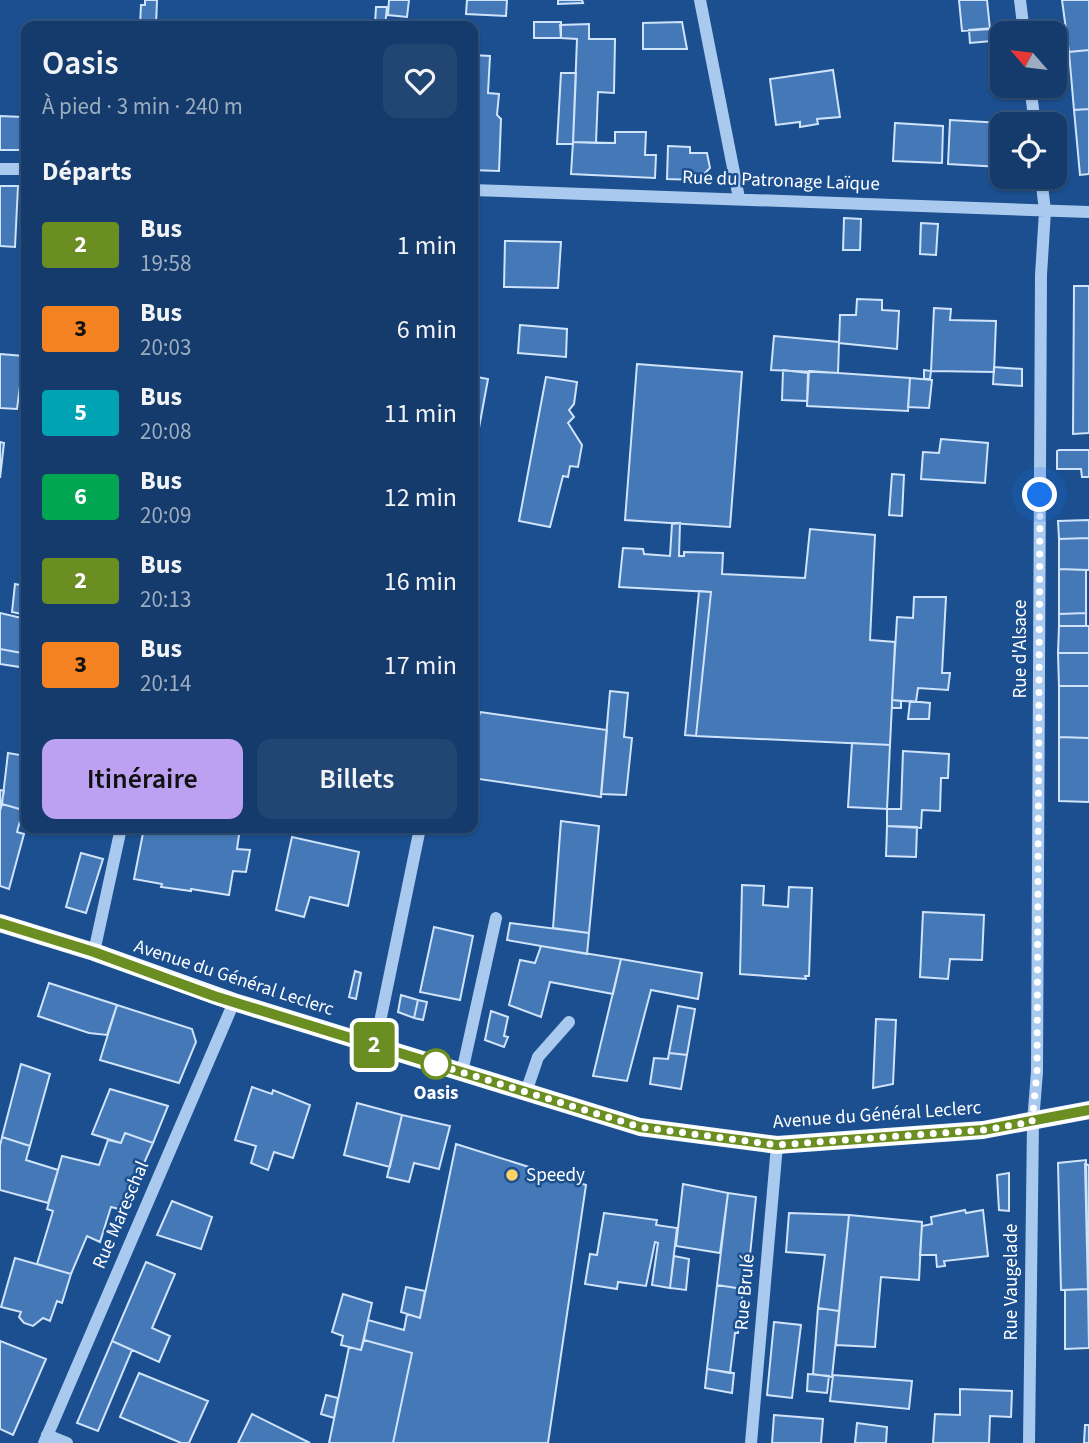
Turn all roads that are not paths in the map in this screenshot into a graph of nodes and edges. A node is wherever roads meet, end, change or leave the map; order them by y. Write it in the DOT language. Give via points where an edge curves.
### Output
graph roads {
  1 [pos="700,0"];
  2 [pos="1020,0"];
  3 [pos="1023,21"];
  4 [pos="0,169"];
  5 [pos="21,170"];
  6 [pos="1042,189"];
  7 [pos="478,190"];
  8 [pos="739,198"];
  9 [pos="1045,211"];
  10 [pos="1089,212"];
  11 [pos="120,833"];
  12 [pos="419,833"];
  13 [pos="496,918"];
  14 [pos="0,923"];
  15 [pos="94,952"];
  16 [pos="234,1002"];
  17 [pos="569,1022"];
  18 [pos="375,1046"];
  19 [pos="462,1072"];
  20 [pos="526,1092"];
  21 [pos="1089,1111"];
  22 [pos="1032,1122"];
  23 [pos="777,1145"];
  24 [pos="46,1439"];
  25 [pos="67,1443"];
  26 [pos="751,1443"];
  27 [pos="1029,1443"];
  1 -- 8 [label="street"];
  2 -- 3 [label="street"];
  4 -- 5 [label="street"];
  6 -- 9 [label="street, Rue d'Alsace"];
  7 -- 8 [label="street, Rue du Patronage Laïque"];
  8 -- 9 [label="street, Rue du Patronage Laïque"];
  9 -- 10 [label="street, Rue du Patronage Laïque"];
  9 -- 22 [label="street, Rue d'Alsace" via="1037,1072"];
  11 -- 15 [label="street"];
  12 -- 18 [label="street"];
  13 -- 19 [label="street"];
  14 -- 15 [label="main road, Avenue du Général Leclerc"];
  15 -- 16 [label="main road, Avenue du Général Leclerc"];
  16 -- 18 [label="main road, Avenue du Général Leclerc"];
  16 -- 24 [label="street, Rue Mareschal"];
  17 -- 20 [label="street" via="538,1057"];
  18 -- 19 [label="main road, Avenue du Général Leclerc"];
  19 -- 20 [label="main road, Avenue du Général Leclerc"];
  20 -- 23 [label="main road, Avenue du Général Leclerc" via="640,1127"];
  21 -- 22 [label="main road, Avenue du Général Leclerc"];
  22 -- 23 [label="main road, Avenue du Général Leclerc" via="983,1130"];
  22 -- 27 [label="street, Rue Vaugelade"];
  23 -- 26 [label="street, Rue Brulé"];
  24 -- 25 [label="street"];
}
